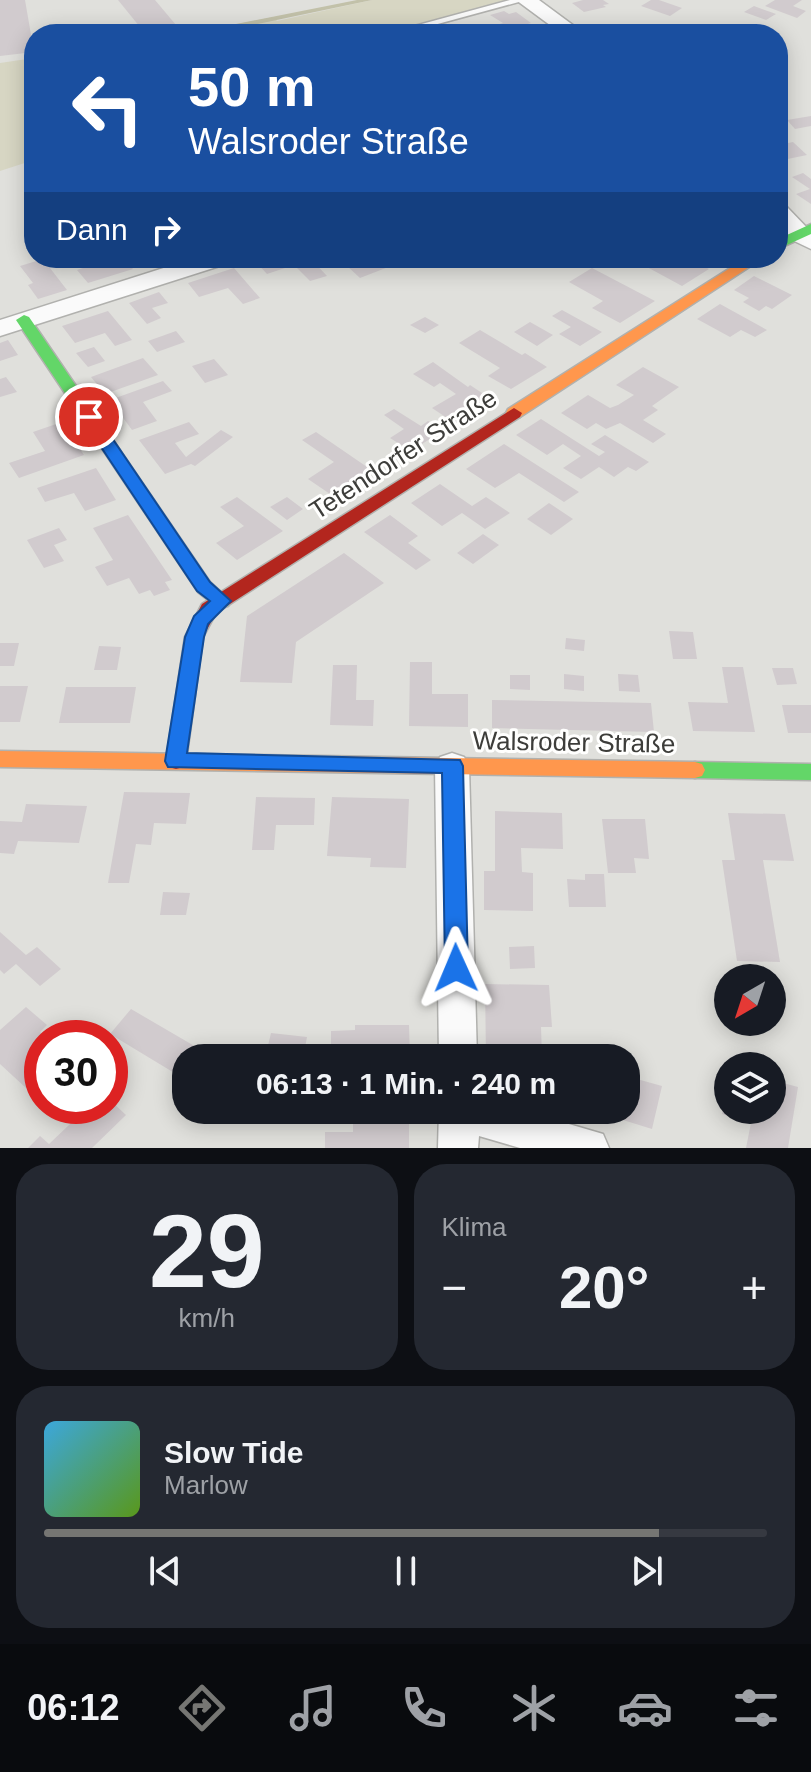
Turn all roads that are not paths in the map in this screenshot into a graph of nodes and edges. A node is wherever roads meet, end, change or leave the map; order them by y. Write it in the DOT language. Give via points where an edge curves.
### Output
graph roads {
  1 [pos="530,1"];
  2 [pos="432,24"];
  3 [pos="561,24"];
  4 [pos="188,268"];
  5 [pos="740,268"];
  6 [pos="12,324"];
  7 [pos="222,601"];
  8 [pos="0,759"];
  9 [pos="176,761"];
  10 [pos="452,766"];
  11 [pos="811,772"];
  12 [pos="458,1044"];
  13 [pos="464,1124"];
  14 [pos="589,1148"];
  1 -- 2 [label="lane"];
  1 -- 3 [label="street"];
  4 -- 6 [label="street"];
  5 -- 7 [label="street, Tetendorfer Straße"];
  6 -- 7 [label="street" via="204,587"];
  7 -- 9 [label="street, Tetendorfer Straße" via="200,621 194,637"];
  8 -- 9 [label="street, Walsroder Straße"];
  9 -- 10 [label="street, Walsroder Straße"];
  10 -- 11 [label="street, Walsroder Straße"];
  10 -- 12 [label="street"];
  13 -- 14 [label="street"];
}
